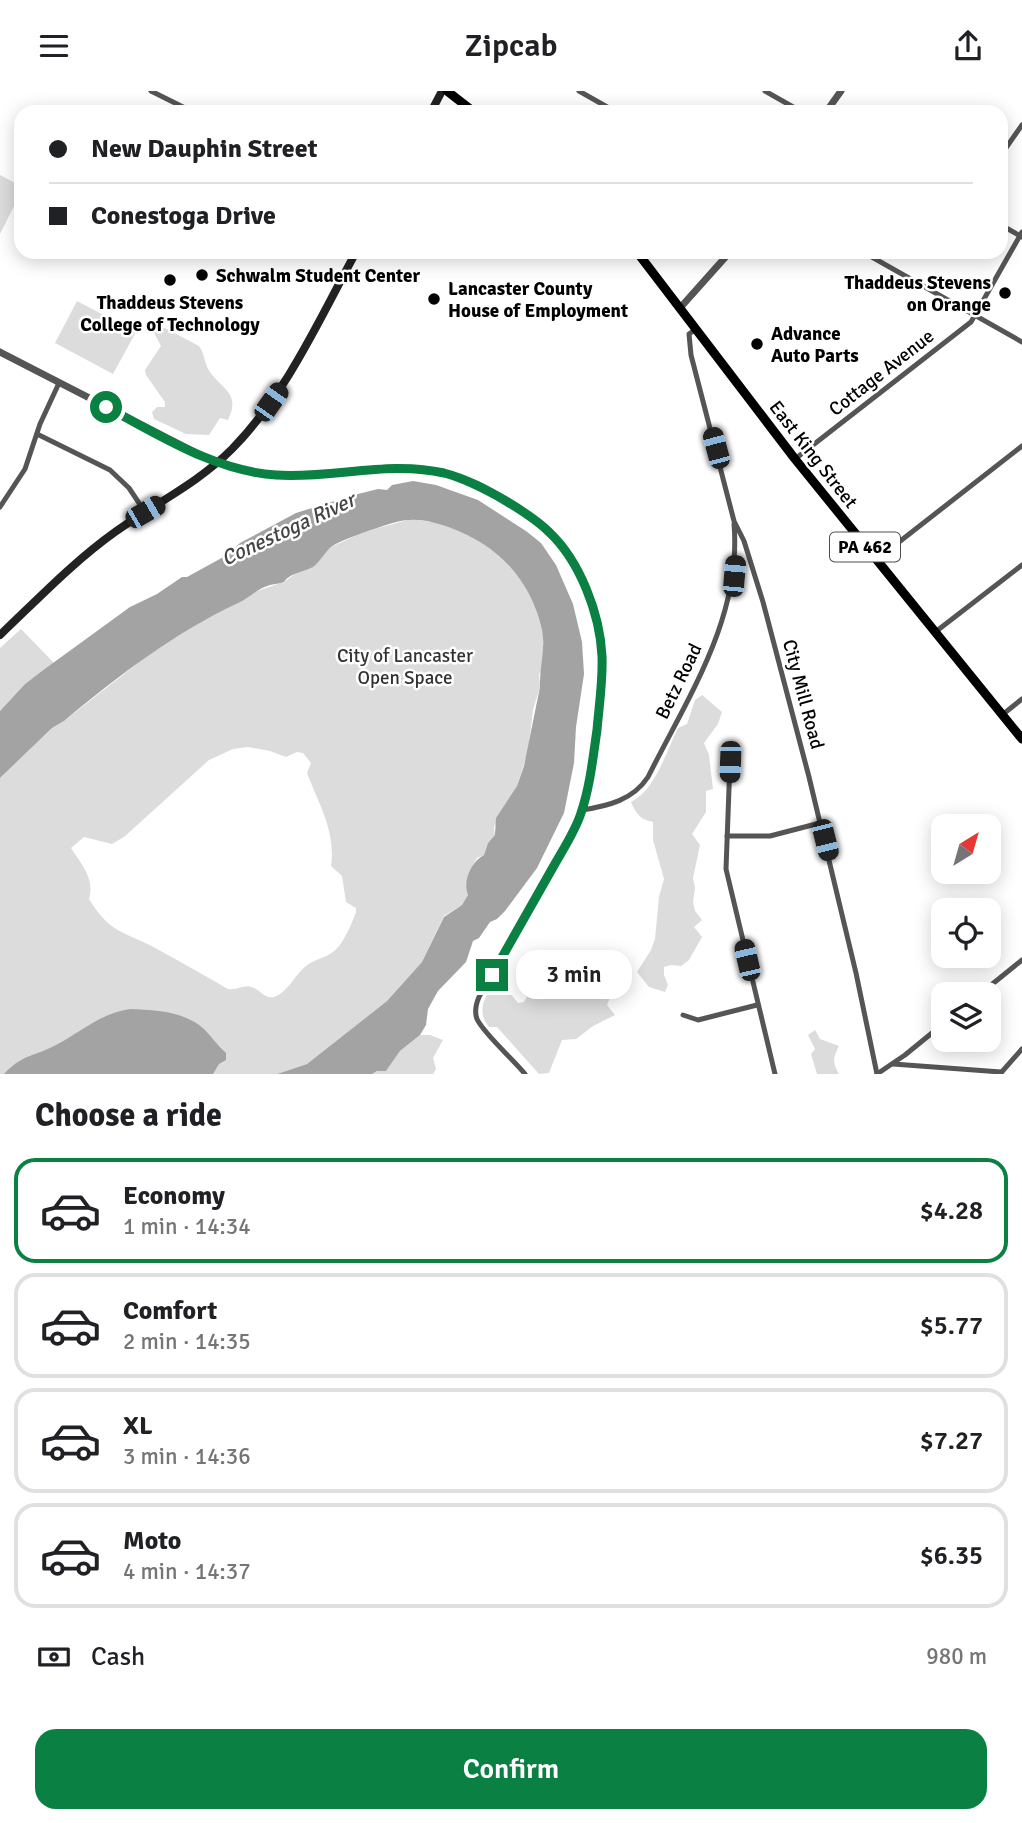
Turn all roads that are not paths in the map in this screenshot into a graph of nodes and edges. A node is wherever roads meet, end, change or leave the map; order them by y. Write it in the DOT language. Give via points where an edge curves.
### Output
graph roads {
  1 [pos="151,91"];
  2 [pos="445,91"];
  3 [pos="579,91"];
  4 [pos="765,91"];
  5 [pos="178,105"];
  6 [pos="464,105"];
  7 [pos="604,105"];
  8 [pos="790,105"];
  9 [pos="1022,125"];
  10 [pos="1008,145"];
  11 [pos="1021,235"];
  12 [pos="1008,258"];
  13 [pos="352,259"];
  14 [pos="642,259"];
  15 [pos="724,259"];
  16 [pos="875,259"];
  17 [pos="1007,259"];
  18 [pos="680,308"];
  19 [pos="975,316"];
  20 [pos="696,328"];
  21 [pos="1022,342"];
  22 [pos="0,352"];
  23 [pos="59,383"];
  24 [pos="37,434"];
  25 [pos="1022,446"];
  26 [pos="795,459"];
  27 [pos="216,463"];
  28 [pos="0,507"];
  29 [pos="145,512"];
  30 [pos="734,521"];
  31 [pos="876,560"];
  32 [pos="1022,565"];
  33 [pos="934,633"];
  34 [pos="0,635"];
  35 [pos="1022,699"];
  36 [pos="1002,715"];
  37 [pos="1022,739"];
  38 [pos="730,762"];
  39 [pos="582,810"];
  40 [pos="820,823"];
  41 [pos="727,836"];
  42 [pos="1022,960"];
  43 [pos="995,982"];
  44 [pos="757,1005"];
  45 [pos="683,1015"];
  46 [pos="931,1034"];
  47 [pos="1022,1049"];
  48 [pos="893,1064"];
  49 [pos="1000,1073"];
  50 [pos="525,1074"];
  51 [pos="775,1074"];
  52 [pos="877,1074"];
  1 -- 5 [label="street"];
  2 -- 6 [label="main road"];
  3 -- 7 [label="street"];
  4 -- 8 [label="street"];
  9 -- 10 [label="street"];
  11 -- 12 [label="street, Cottage Avenue"];
  13 -- 27 [label="main road" via="286,381 251,428"];
  14 -- 18 [label="main road, East King Street / PA 462"];
  15 -- 18 [label="street"];
  16 -- 19 [label="street"];
  17 -- 19 [label="street, Cottage Avenue"];
  18 -- 20 [label="main road, East King Street / PA 462"];
  19 -- 21 [label="street"];
  19 -- 26 [label="street, Cottage Avenue"];
  20 -- 26 [label="main road, East King Street / PA 462"];
  20 -- 30 [label="street, City Mill Road" via="689,334 691,355"];
  22 -- 23 [label="street"];
  23 -- 24 [label="street"];
  23 -- 27 [label="street"];
  24 -- 28 [label="street" via="19,480"];
  24 -- 29 [label="street" via="110,470"];
  25 -- 31 [label="street"];
  26 -- 31 [label="main road, East King Street / PA 462"];
  27 -- 29 [label="main road"];
  27 -- 39 [label="street" via="278,475 386,467 435,471 491,492 550,532 579,574 600,636 599,706"];
  29 -- 34 [label="main road" via="98,545"];
  30 -- 39 [label="street, Betz Road" via="734,576 725,618 648,778 629,797"];
  30 -- 40 [label="street, City Mill Road" via="763,602"];
  31 -- 33 [label="main road, East King Street / PA 462"];
  32 -- 33 [label="street"];
  33 -- 36 [label="main road, East King Street / PA 462"];
  35 -- 36 [label="street"];
  36 -- 37 [label="main road, East King Street / PA 462"];
  38 -- 41 [label="street"];
  39 -- 50 [label="street" via="476,1004 478,1021"];
  40 -- 41 [label="street" via="770,836"];
  40 -- 52 [label="street, City Mill Road"];
  41 -- 44 [label="street" via="726,869"];
  42 -- 43 [label="street"];
  44 -- 45 [label="street" via="698,1020"];
  44 -- 51 [label="street"];
  46 -- 48 [label="street"];
  47 -- 49 [label="street"];
  48 -- 49 [label="street"];
  48 -- 52 [label="street"];
}
